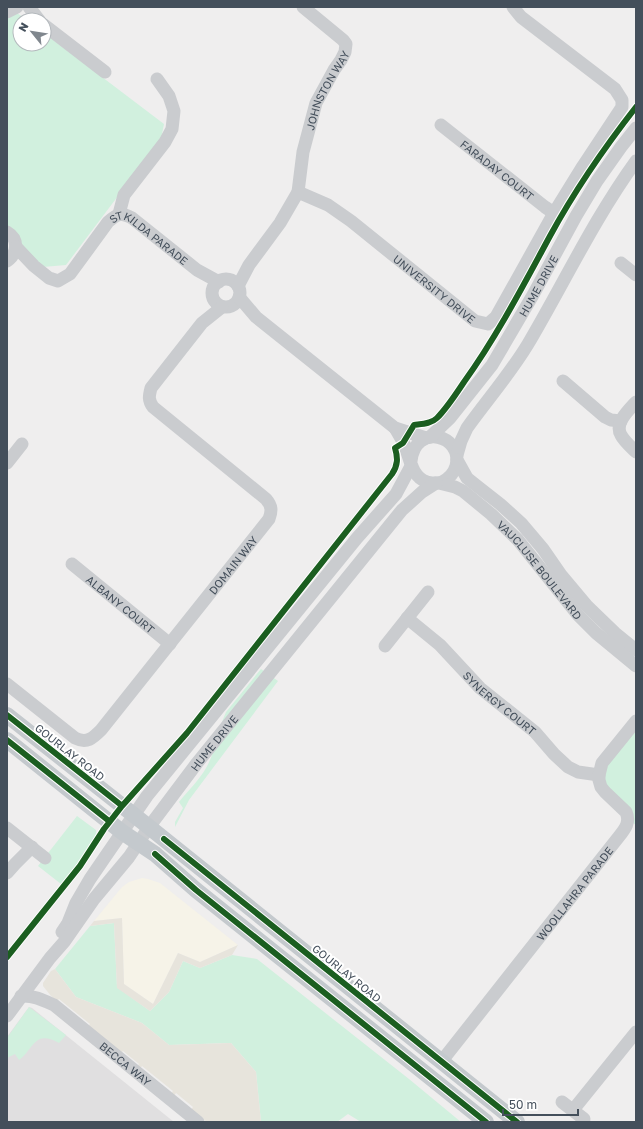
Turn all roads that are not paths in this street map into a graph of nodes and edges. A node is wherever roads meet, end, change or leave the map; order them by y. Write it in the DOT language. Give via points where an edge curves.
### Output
graph roads {
  1 [pos="17,7"];
  2 [pos="303,7"];
  3 [pos="513,7"];
  4 [pos="7,12"];
  5 [pos="52,31"];
  6 [pos="105,72"];
  7 [pos="157,79"];
  8 [pos="441,125"];
  9 [pos="636,128"];
  10 [pos="636,161"];
  11 [pos="298,192"];
  12 [pos="554,213"];
  13 [pos="120,214"];
  14 [pos="7,232"];
  15 [pos="16,247"];
  16 [pos="7,261"];
  17 [pos="621,263"];
  18 [pos="34,266"];
  19 [pos="636,275"];
  20 [pos="226,293"];
  21 [pos="563,380"];
  22 [pos="636,402"];
  23 [pos="621,421"];
  24 [pos="394,428"];
  25 [pos="428,438"];
  26 [pos="22,444"];
  27 [pos="636,452"];
  28 [pos="457,457"];
  29 [pos="7,462"];
  30 [pos="411,463"];
  31 [pos="438,483"];
  32 [pos="72,564"];
  33 [pos="428,592"];
  34 [pos="407,618"];
  35 [pos="170,644"];
  36 [pos="385,646"];
  37 [pos="636,650"];
  38 [pos="636,666"];
  39 [pos="7,684"];
  40 [pos="7,715"];
  41 [pos="636,721"];
  42 [pos="7,740"];
  43 [pos="599,775"];
  44 [pos="133,815"];
  45 [pos="632,821"];
  46 [pos="149,827"];
  47 [pos="7,828"];
  48 [pos="122,832"];
  49 [pos="139,842"];
  50 [pos="29,845"];
  51 [pos="45,858"];
  52 [pos="11,868"];
  53 [pos="40,972"];
  54 [pos="22,996"];
  55 [pos="7,1002"];
  56 [pos="54,1005"];
  57 [pos="7,1016"];
  58 [pos="636,1032"];
  59 [pos="441,1062"];
  60 [pos="562,1102"];
  61 [pos="573,1110"];
  62 [pos="584,1119"];
  63 [pos="198,1122"];
  64 [pos="486,1122"];
  65 [pos="517,1122"];
  1 -- 4 [label="street"];
  2 -- 11 [label="street, JOHNSTON WAY" via="346,44 341,60 316,103 303,152"];
  3 -- 12 [label="street, UNIVERSITY DRIVE" via="521,17 615,89 622,100 622,107"];
  5 -- 6 [label="street"];
  7 -- 13 [label="street" via="169,96 174,110 172,129 124,195"];
  8 -- 12 [label="street, FARADAY COURT"];
  9 -- 25 [label="street, HUME DRIVE" via="587,198 492,365 450,418"];
  10 -- 28 [label="street, HUME DRIVE" via="602,213 527,346 467,428"];
  11 -- 12 [label="street, UNIVERSITY DRIVE" via="328,205 475,321 488,324 496,317"];
  11 -- 20 [label="street" via="280,223"];
  13 -- 18 [label="street, ST KILDA PARADE" via="108,222 70,274 58,281 49,278"];
  13 -- 20 [label="street, ST KILDA PARADE" via="132,218"];
  14 -- 15 [label="street, ST KILDA PARADE" via="13,237"];
  15 -- 16 [label="street"];
  15 -- 18 [label="street, ST KILDA PARADE"];
  16 -- 18 [label="street, ST KILDA PARADE"];
  17 -- 19 [label="street"];
  20 -- 24 [label="street, ST KILDA PARADE"];
  20 -- 35 [label="street, DOMAIN WAY" via="151,388 149,399 153,407 266,499 271,512 269,519"];
  21 -- 23 [label="street" via="605,417"];
  22 -- 23 [label="street"];
  23 -- 27 [label="street" via="621,435"];
  24 -- 25 [label="street, ST KILDA PARADE"];
  24 -- 30 [label="street, ST KILDA PARADE"];
  25 -- 28 [label="street" via="438,437 446,440 452,445"];
  25 -- 30 [label="street" via="415,446"];
  26 -- 29 [label="street"];
  28 -- 31 [label="street" via="452,475"];
  28 -- 37 [label="street, VAUCLUSE BOULEVARD" via="467,478 521,523 587,606"];
  30 -- 31 [label="street" via="412,470 417,476 424,481"];
  30 -- 44 [label="street, HUME DRIVE" via="396,494 352,544"];
  31 -- 38 [label="street, VAUCLUSE BOULEVARD" via="463,491 505,526 578,615"];
  31 -- 46 [label="street, HUME DRIVE" via="422,492 402,510 197,763"];
  32 -- 35 [label="street, ALBANY COURT"];
  33 -- 34 [label="street"];
  34 -- 36 [label="street"];
  34 -- 43 [label="street, SYNERGY COURT" via="445,650 480,688 535,732 568,767 578,772"];
  35 -- 39 [label="street, DOMAIN WAY" via="101,730 87,740 80,741 75,738"];
  40 -- 44 [label="main road, GOURLAY ROAD"];
  41 -- 43 [label="street" via="602,763"];
  42 -- 48 [label="main road"];
  43 -- 45 [label="street, WOOLLAHRA PARADE" via="605,792"];
  44 -- 46 [label="main road, GOURLAY ROAD"];
  44 -- 48 [label="street, HUME DRIVE"];
  45 -- 59 [label="street, WOOLLAHRA PARADE"];
  46 -- 49 [label="street, HUME DRIVE"];
  46 -- 59 [label="main road, GOURLAY ROAD"];
  47 -- 50 [label="street"];
  48 -- 49 [label="main road"];
  48 -- 55 [label="street, HUME DRIVE" via="90,879 62,933"];
  49 -- 53 [label="street, HUME DRIVE"];
  49 -- 64 [label="main road"];
  50 -- 51 [label="street"];
  50 -- 52 [label="street"];
  53 -- 54 [label="street, HUME DRIVE"];
  53 -- 56 [label="street, BECCA WAY" via="40,986"];
  54 -- 56 [label="street, BECCA WAY" via="32,996"];
  54 -- 57 [label="street, HUME DRIVE"];
  56 -- 63 [label="street, BECCA WAY"];
  58 -- 61 [label="street"];
  59 -- 65 [label="main road, GOURLAY ROAD"];
  60 -- 61 [label="street"];
  61 -- 62 [label="street"];
}
